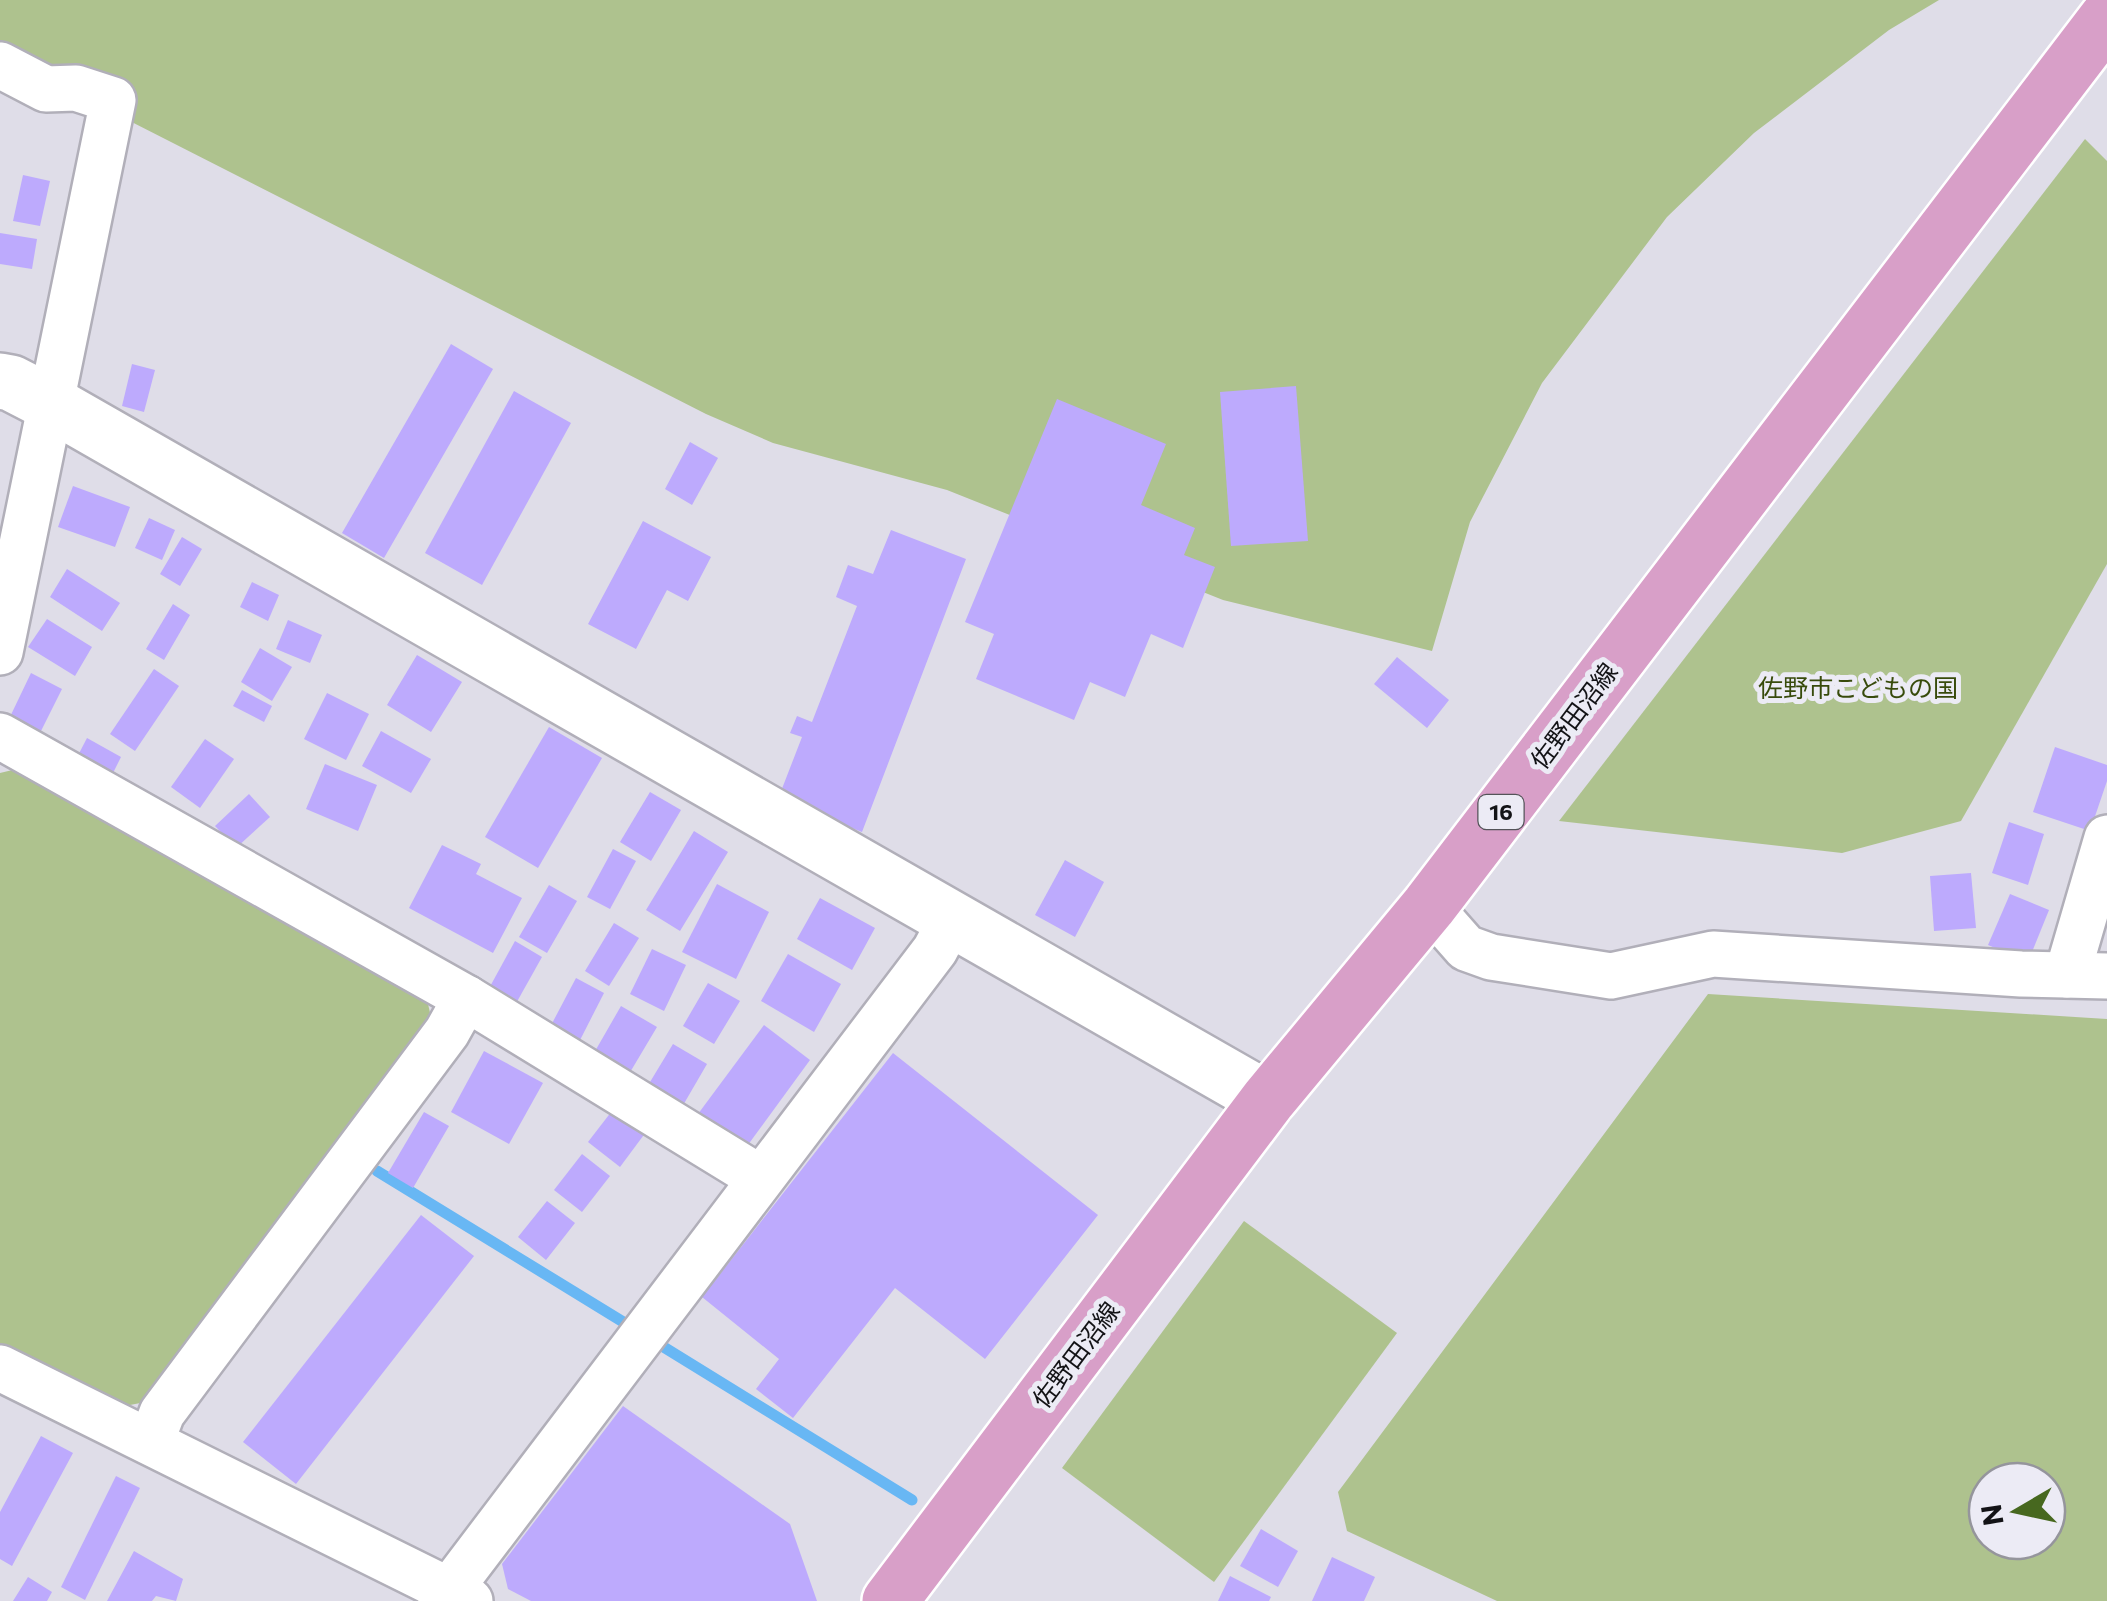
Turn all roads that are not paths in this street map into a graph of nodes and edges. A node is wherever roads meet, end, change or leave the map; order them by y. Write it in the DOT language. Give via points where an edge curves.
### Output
graph roads {
  1 [pos="2107,18"];
  2 [pos="0,64"];
  3 [pos="0,381"];
  4 [pos="50,403"];
  5 [pos="0,652"];
  6 [pos="0,736"];
  7 [pos="2107,838"];
  8 [pos="1429,906"];
  9 [pos="952,918"];
  10 [pos="2087,976"];
  11 [pos="466,998"];
  12 [pos="1268,1100"];
  13 [pos="760,1178"];
  14 [pos="0,1368"];
  15 [pos="151,1442"];
  16 [pos="453,1598"];
  17 [pos="890,1601"];
  1 -- 8 [label="main road, 佐野田沼線 / 16"];
  2 -- 4 [label="street" via="46,89 76,88 113,100"];
  3 -- 4 [label="street"];
  4 -- 5 [label="street"];
  4 -- 9 [label="street"];
  6 -- 11 [label="street"];
  7 -- 10 [label="street"];
  8 -- 10 [label="street" via="1466,948 1610,976 1713,954"];
  8 -- 12 [label="main road, 佐野田沼線 / 16"];
  9 -- 12 [label="street"];
  9 -- 13 [label="street" via="935,950"];
  11 -- 13 [label="street"];
  11 -- 15 [label="street" via="162,1413"];
  12 -- 17 [label="main road, 佐野田沼線 / 16"];
  13 -- 16 [label="street"];
  14 -- 15 [label="street"];
  15 -- 16 [label="street"];
}
